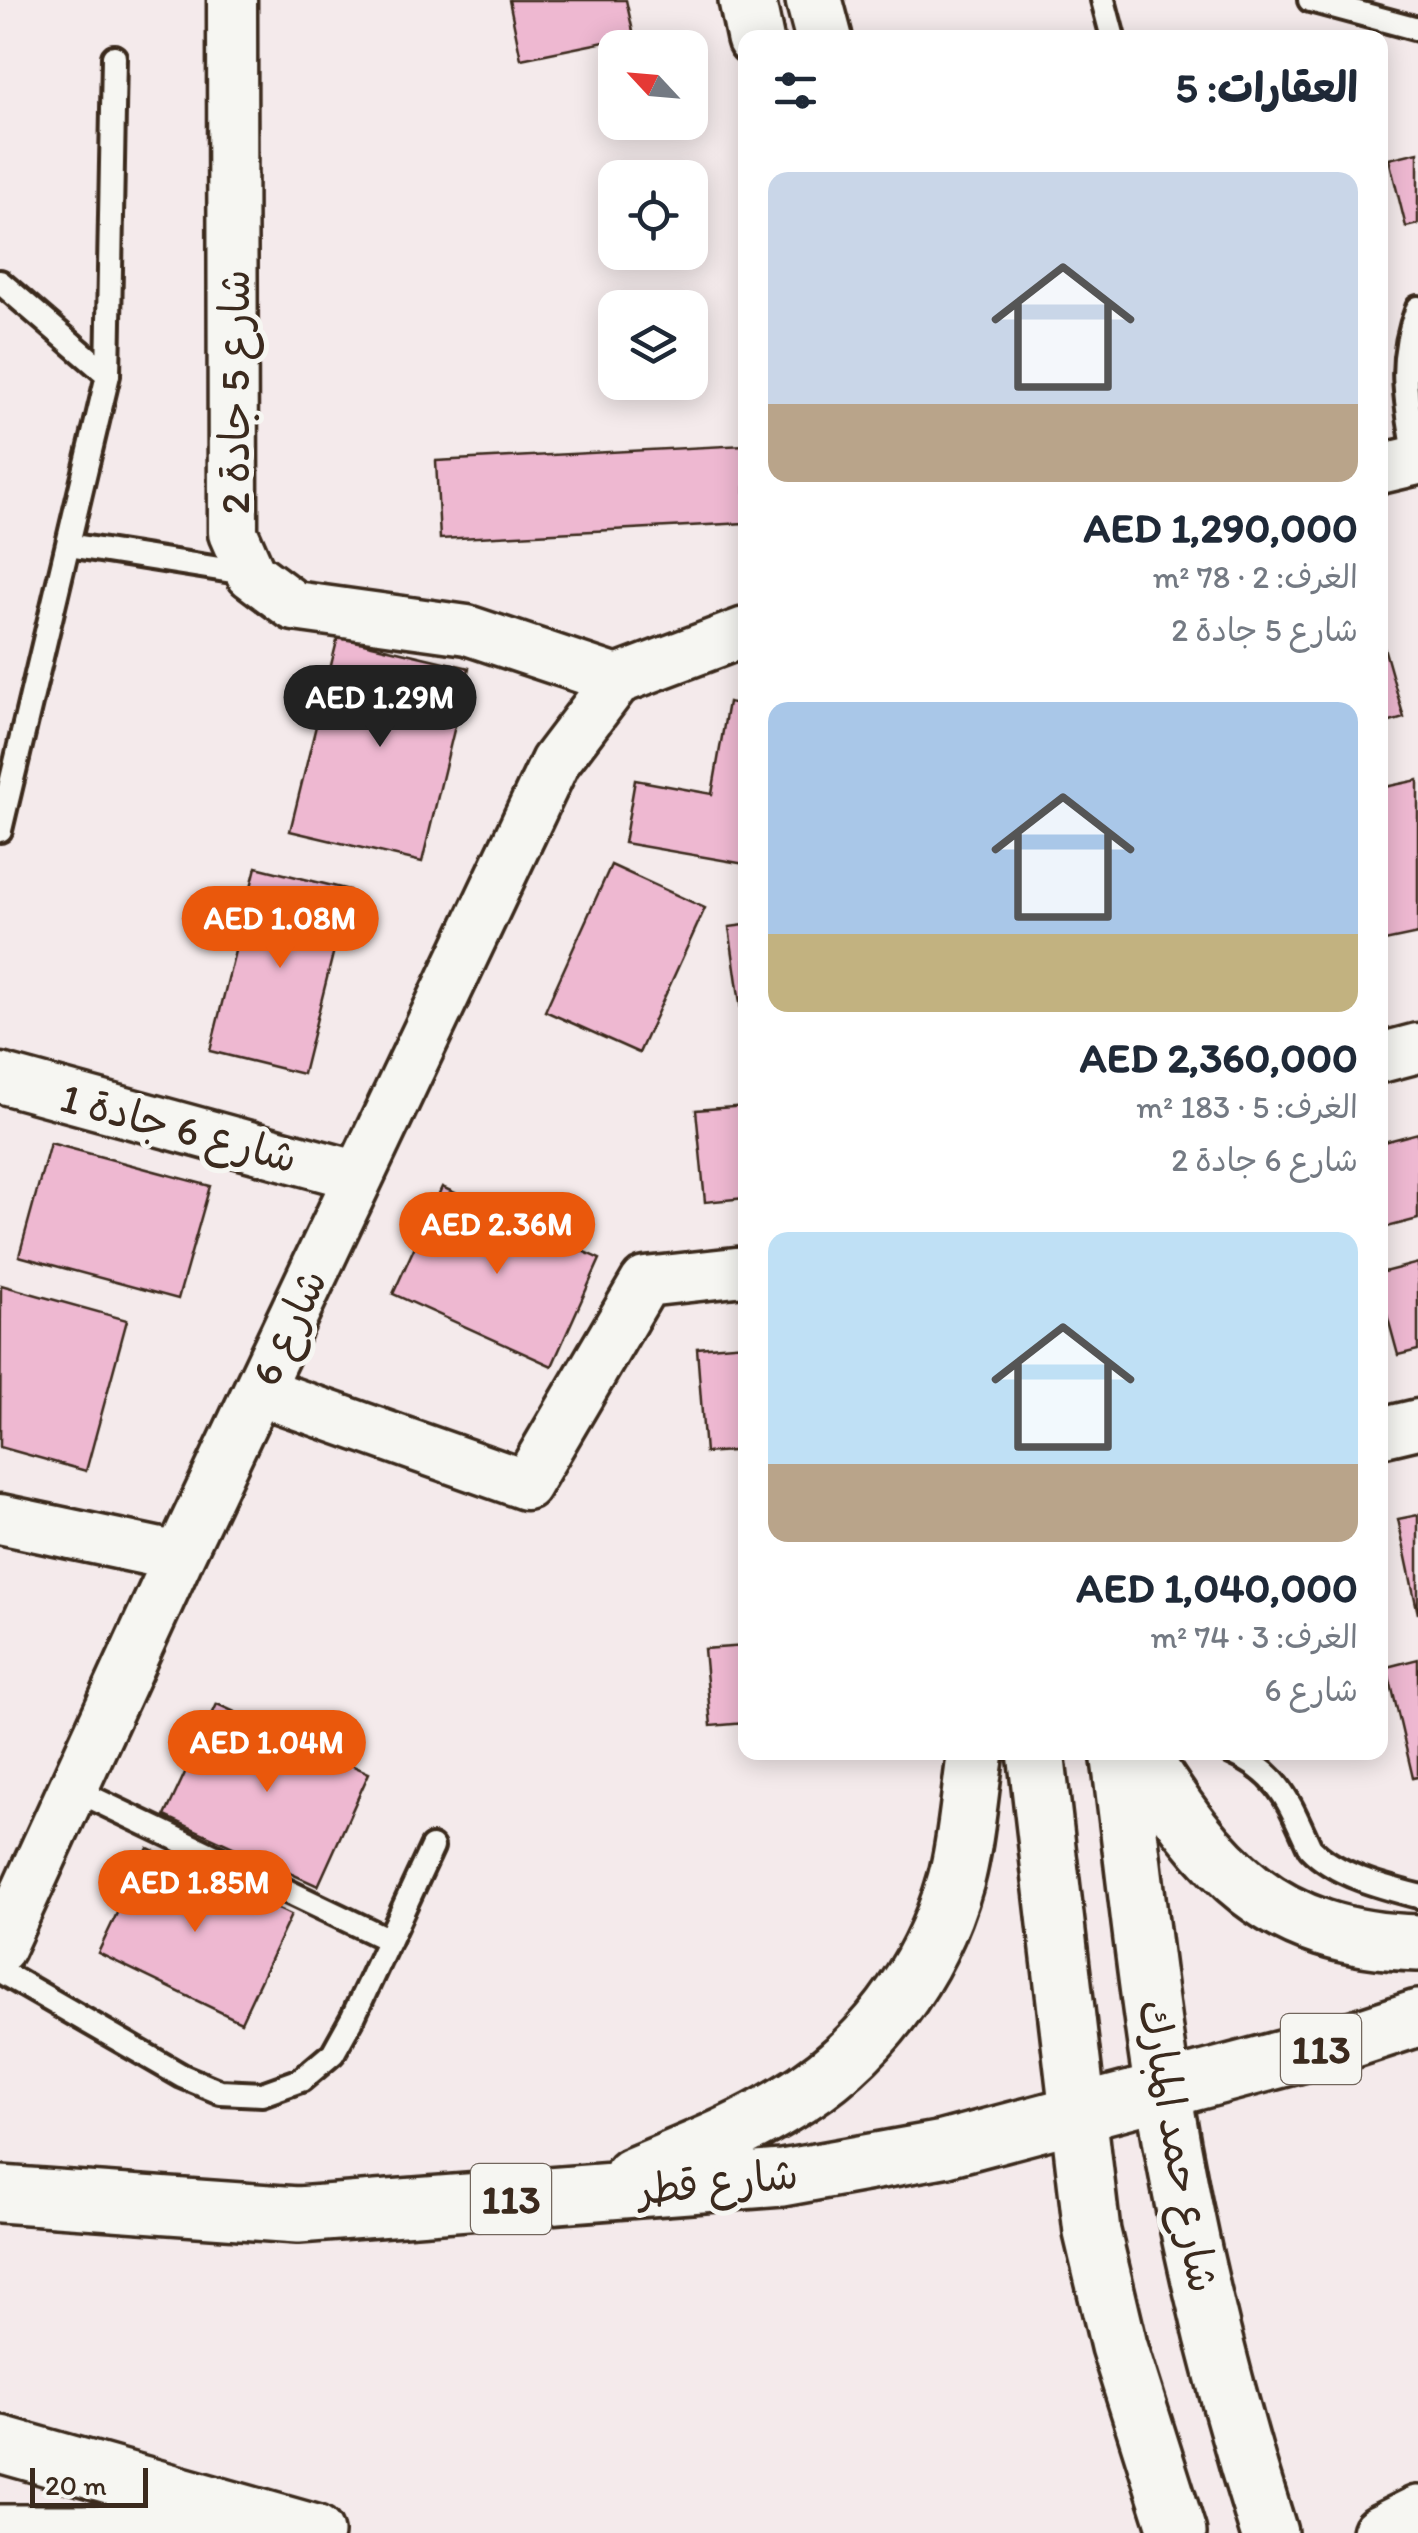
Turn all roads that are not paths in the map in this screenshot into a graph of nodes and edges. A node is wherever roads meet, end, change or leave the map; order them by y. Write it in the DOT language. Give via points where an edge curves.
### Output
graph roads {
  1 [pos="232,0"];
  2 [pos="747,0"];
  3 [pos="814,0"];
  4 [pos="1103,0"];
  5 [pos="1310,0"];
  6 [pos="1385,10"];
  7 [pos="1418,29"];
  8 [pos="754,30"];
  9 [pos="822,30"];
  10 [pos="1110,30"];
  11 [pos="114,57"];
  12 [pos="0,282"];
  13 [pos="1418,308"];
  14 [pos="108,376"];
  15 [pos="1408,464"];
  16 [pos="68,545"];
  17 [pos="251,574"];
  18 [pos="738,635"];
  19 [pos="617,680"];
  20 [pos="0,830"];
  21 [pos="1418,1048"];
  22 [pos="1388,1056"];
  23 [pos="0,1078"];
  24 [pos="359,1176"];
  25 [pos="738,1272"];
  26 [pos="259,1392"];
  27 [pos="1418,1424"];
  28 [pos="1388,1431"];
  29 [pos="0,1519"];
  30 [pos="179,1557"];
  31 [pos="975,1760"];
  32 [pos="1037,1760"];
  33 [pos="1120,1760"];
  34 [pos="1144,1760"];
  35 [pos="1247,1760"];
  36 [pos="73,1789"];
  37 [pos="432,1847"];
  38 [pos="1418,1896"];
  39 [pos="389,1940"];
  40 [pos="1418,1943"];
  41 [pos="0,1948"];
  42 [pos="0,1971"];
  43 [pos="1418,2018"];
  44 [pos="1163,2090"];
  45 [pos="1076,2114"];
  46 [pos="595,2193"];
  47 [pos="0,2194"];
  48 [pos="0,2444"];
  49 [pos="1418,2514"];
  50 [pos="0,2533"];
  51 [pos="314,2533"];
  52 [pos="1178,2533"];
  53 [pos="1269,2533"];
  54 [pos="1380,2533"];
  1 -- 17 [label="street, شارع 5 جادة 2" via="234,533"];
  2 -- 8 [label="main road"];
  3 -- 9 [label="main road"];
  4 -- 10 [label="lane"];
  5 -- 6 [label="lane"];
  6 -- 7 [label="lane"];
  11 -- 14 [label="lane"];
  12 -- 14 [label="lane"];
  13 -- 15 [label="lane" via="1405,345"];
  14 -- 16 [label="lane"];
  16 -- 17 [label="lane"];
  16 -- 20 [label="lane"];
  17 -- 19 [label="street, شارع 5 جادة 2" via="294,606 466,630"];
  18 -- 19 [label="street"];
  19 -- 24 [label="street, شارع 6" via="555,762"];
  21 -- 22 [label="street"];
  23 -- 24 [label="street, شارع 6 جادة 1"];
  24 -- 26 [label="street, شارع 6"];
  25 -- 26 [label="street" via="646,1282 526,1485"];
  26 -- 30 [label="street, شارع 6"];
  27 -- 28 [label="street"];
  29 -- 30 [label="street"];
  30 -- 36 [label="street, شارع 6"];
  31 -- 46 [label="main road" via="959,1865 943,1918 926,1957 879,2026 786,2104"];
  32 -- 45 [label="main road"];
  33 -- 44 [label="main road, شارع حمد المبارك"];
  34 -- 40 [label="main road" via="1197,1841 1268,1902 1359,1938"];
  35 -- 38 [label="lane" via="1277,1782 1317,1856"];
  36 -- 39 [label="lane"];
  36 -- 41 [label="street, شارع 6"];
  37 -- 39 [label="lane"];
  39 -- 42 [label="lane" via="332,2054 300,2080 262,2094 220,2092 182,2076"];
  43 -- 44 [label="main road, شارع قطر / 113"];
  44 -- 45 [label="main road, شارع قطر / 113"];
  44 -- 53 [label="main road, شارع حمد المبارك" via="1213,2332"];
  45 -- 46 [label="main road, شارع قطر / 113" via="943,2149 782,2178"];
  45 -- 52 [label="main road" via="1092,2232 1118,2346"];
  46 -- 47 [label="main road, شارع قطر / 113" via="298,2215"];
  48 -- 51 [label="main road"];
  49 -- 54 [label="main road"];
  50 -- 51 [label="main road"];
}
